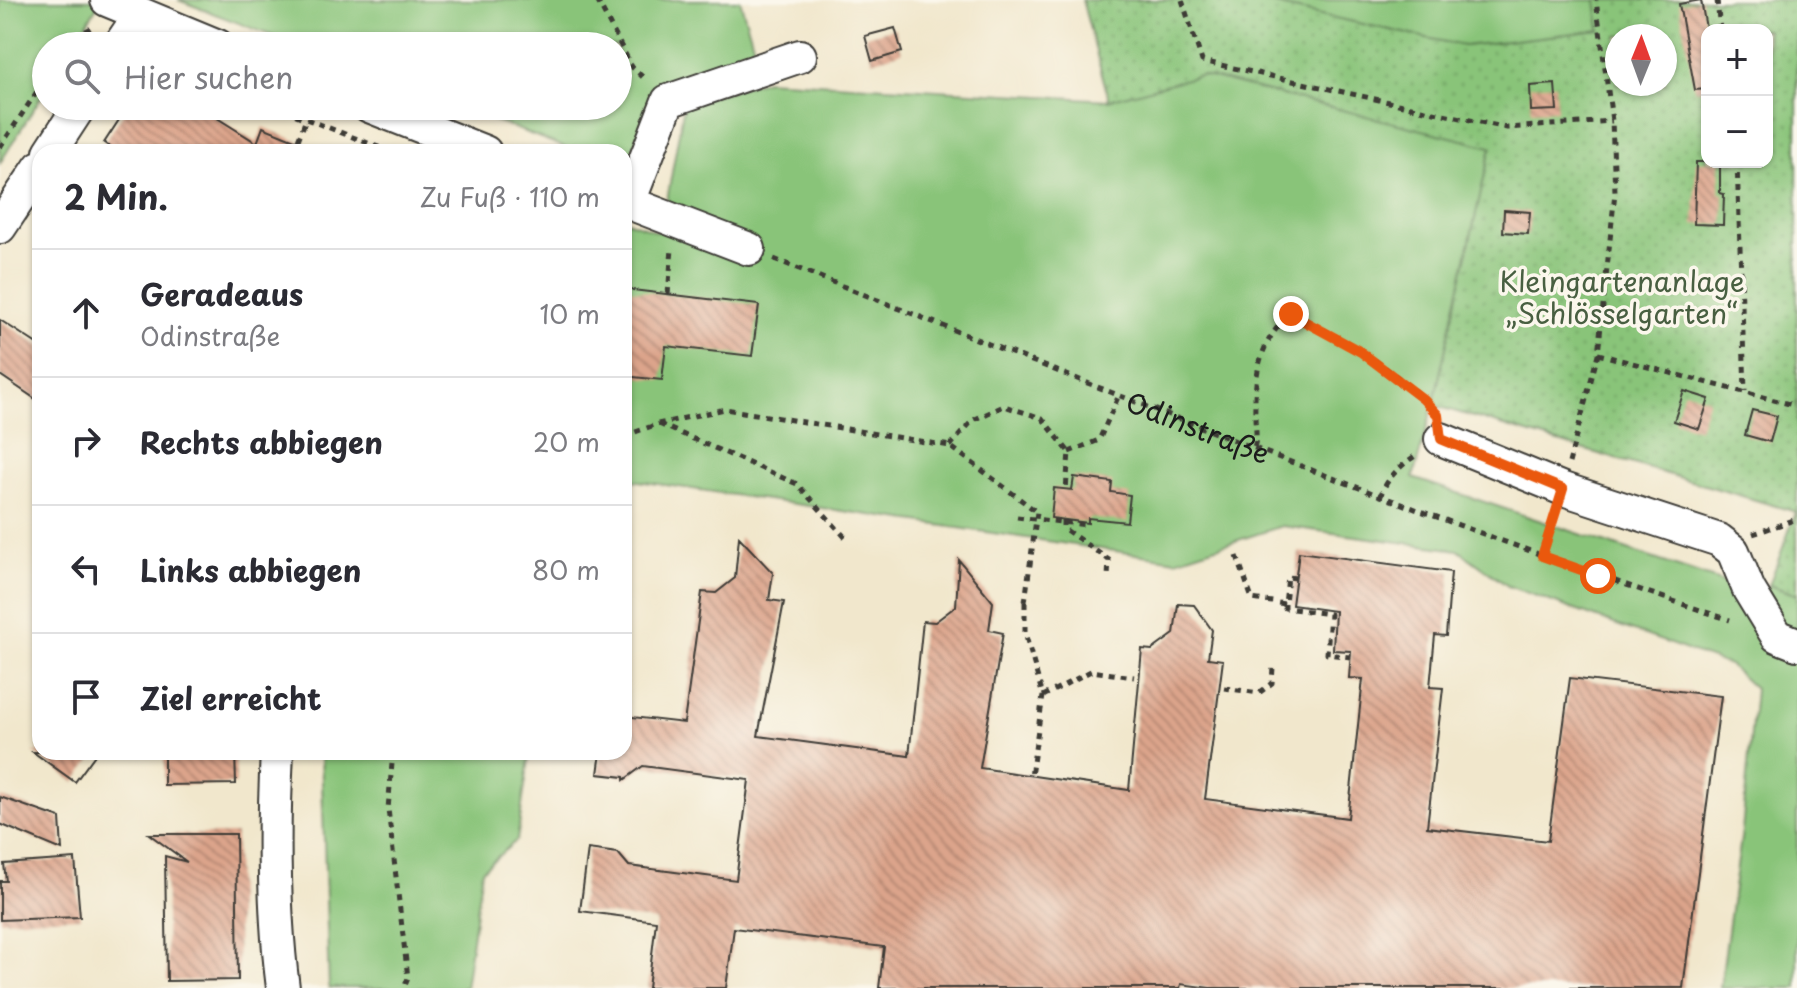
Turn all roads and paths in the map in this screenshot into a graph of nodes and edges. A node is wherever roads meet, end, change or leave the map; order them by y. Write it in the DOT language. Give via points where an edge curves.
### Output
graph roads {
  1 [pos="107,0"];
  2 [pos="597,0"];
  3 [pos="1182,0"];
  4 [pos="1596,0"];
  5 [pos="1717,0"];
  6 [pos="140,15"];
  7 [pos="1719,24"];
  8 [pos="128,32"];
  9 [pos="183,32"];
  10 [pos="614,32"];
  11 [pos="800,56"];
  12 [pos="632,67"];
  13 [pos="32,99"];
  14 [pos="668,101"];
  15 [pos="71,120"];
  16 [pos="306,120"];
  17 [pos="309,120"];
  18 [pos="404,120"];
  19 [pos="1612,121"];
  20 [pos="298,140"];
  21 [pos="362,141"];
  22 [pos="55,144"];
  23 [pos="361,144"];
  24 [pos="370,144"];
  25 [pos="465,144"];
  26 [pos="0,147"];
  27 [pos="1737,168"];
  28 [pos="32,179"];
  29 [pos="632,187"];
  30 [pos="632,203"];
  31 [pos="675,220"];
  32 [pos="0,227"];
  33 [pos="749,249"];
  34 [pos="668,294"];
  35 [pos="1598,354"];
  36 [pos="1745,391"];
  37 [pos="1119,395"];
  38 [pos="1797,406"];
  39 [pos="658,424"];
  40 [pos="632,433"];
  41 [pos="1441,439"];
  42 [pos="950,446"];
  43 [pos="1254,447"];
  44 [pos="1069,452"];
  45 [pos="1563,489"];
  46 [pos="1066,490"];
  47 [pos="1380,497"];
  48 [pos="1017,517"];
  49 [pos="1797,519"];
  50 [pos="1063,521"];
  51 [pos="1087,525"];
  52 [pos="845,537"];
  53 [pos="1733,551"];
  54 [pos="1237,556"];
  55 [pos="1542,556"];
  56 [pos="1108,577"];
  57 [pos="1296,578"];
  58 [pos="1285,604"];
  59 [pos="1732,621"];
  60 [pos="1797,644"];
  61 [pos="1350,657"];
  62 [pos="1273,667"];
  63 [pos="1134,677"];
  64 [pos="1224,688"];
  65 [pos="1043,696"];
  66 [pos="277,760"];
  67 [pos="392,760"];
  68 [pos="1031,776"];
  69 [pos="283,988"];
  70 [pos="404,988"];
  1 -- 6 [label="street"];
  2 -- 10 [label="path"];
  3 -- 19 [label="path" via="1202,61 1507,128"];
  4 -- 19 [label="path"];
  5 -- 7 [label="path"];
  6 -- 8 [label="street"];
  6 -- 9 [label="street"];
  11 -- 14 [label="street"];
  12 -- 14 [label="path"];
  13 -- 26 [label="path"];
  14 -- 29 [label="street"];
  15 -- 22 [label="street"];
  16 -- 20 [label="path"];
  17 -- 21 [label="path"];
  18 -- 25 [label="street"];
  19 -- 35 [label="path" via="1615,192"];
  21 -- 23 [label="path"];
  21 -- 24 [label="path"];
  27 -- 36 [label="path"];
  28 -- 32 [label="street"];
  30 -- 31 [label="street"];
  31 -- 33 [label="street"];
  31 -- 34 [label="path"];
  33 -- 37 [label="path, Odinstraße"];
  35 -- 36 [label="path"];
  35 -- 45 [label="path"];
  36 -- 38 [label="path"];
  37 -- 43 [label="path, Odinstraße"];
  37 -- 44 [label="path" via="1099,440"];
  39 -- 40 [label="path"];
  39 -- 42 [label="path" via="725,409"];
  39 -- 52 [label="path" via="797,484"];
  41 -- 43 [label="path" via="1438,415 1423,399 1361,352 1291,314 1275,327 1259,357"];
  41 -- 45 [label="street"];
  41 -- 47 [label="path" via="1400,466"];
  42 -- 44 [label="path" via="973,420 1004,406 1042,418"];
  42 -- 65 [label="path, bridge" via="1037,512 1025,633"];
  43 -- 47 [label="path, Odinstraße"];
  44 -- 46 [label="path"];
  45 -- 53 [label="street" via="1719,540"];
  45 -- 55 [label="path"];
  47 -- 55 [label="path, Odinstraße"];
  48 -- 50 [label="path"];
  49 -- 53 [label="path" via="1749,536"];
  50 -- 51 [label="path"];
  50 -- 56 [label="path" via="1063,528 1109,560"];
  53 -- 60 [label="street" via="1777,636"];
  54 -- 58 [label="path" via="1252,599"];
  55 -- 59 [label="path, Odinstraße"];
  57 -- 58 [label="path" via="1288,577"];
  58 -- 61 [label="path" via="1330,614 1327,654"];
  62 -- 64 [label="path" via="1272,683 1259,693"];
  63 -- 65 [label="path" via="1091,671"];
  65 -- 68 [label="path"];
  66 -- 69 [label="street" via="278,955"];
  67 -- 70 [label="path" via="388,809 408,978"];
}
